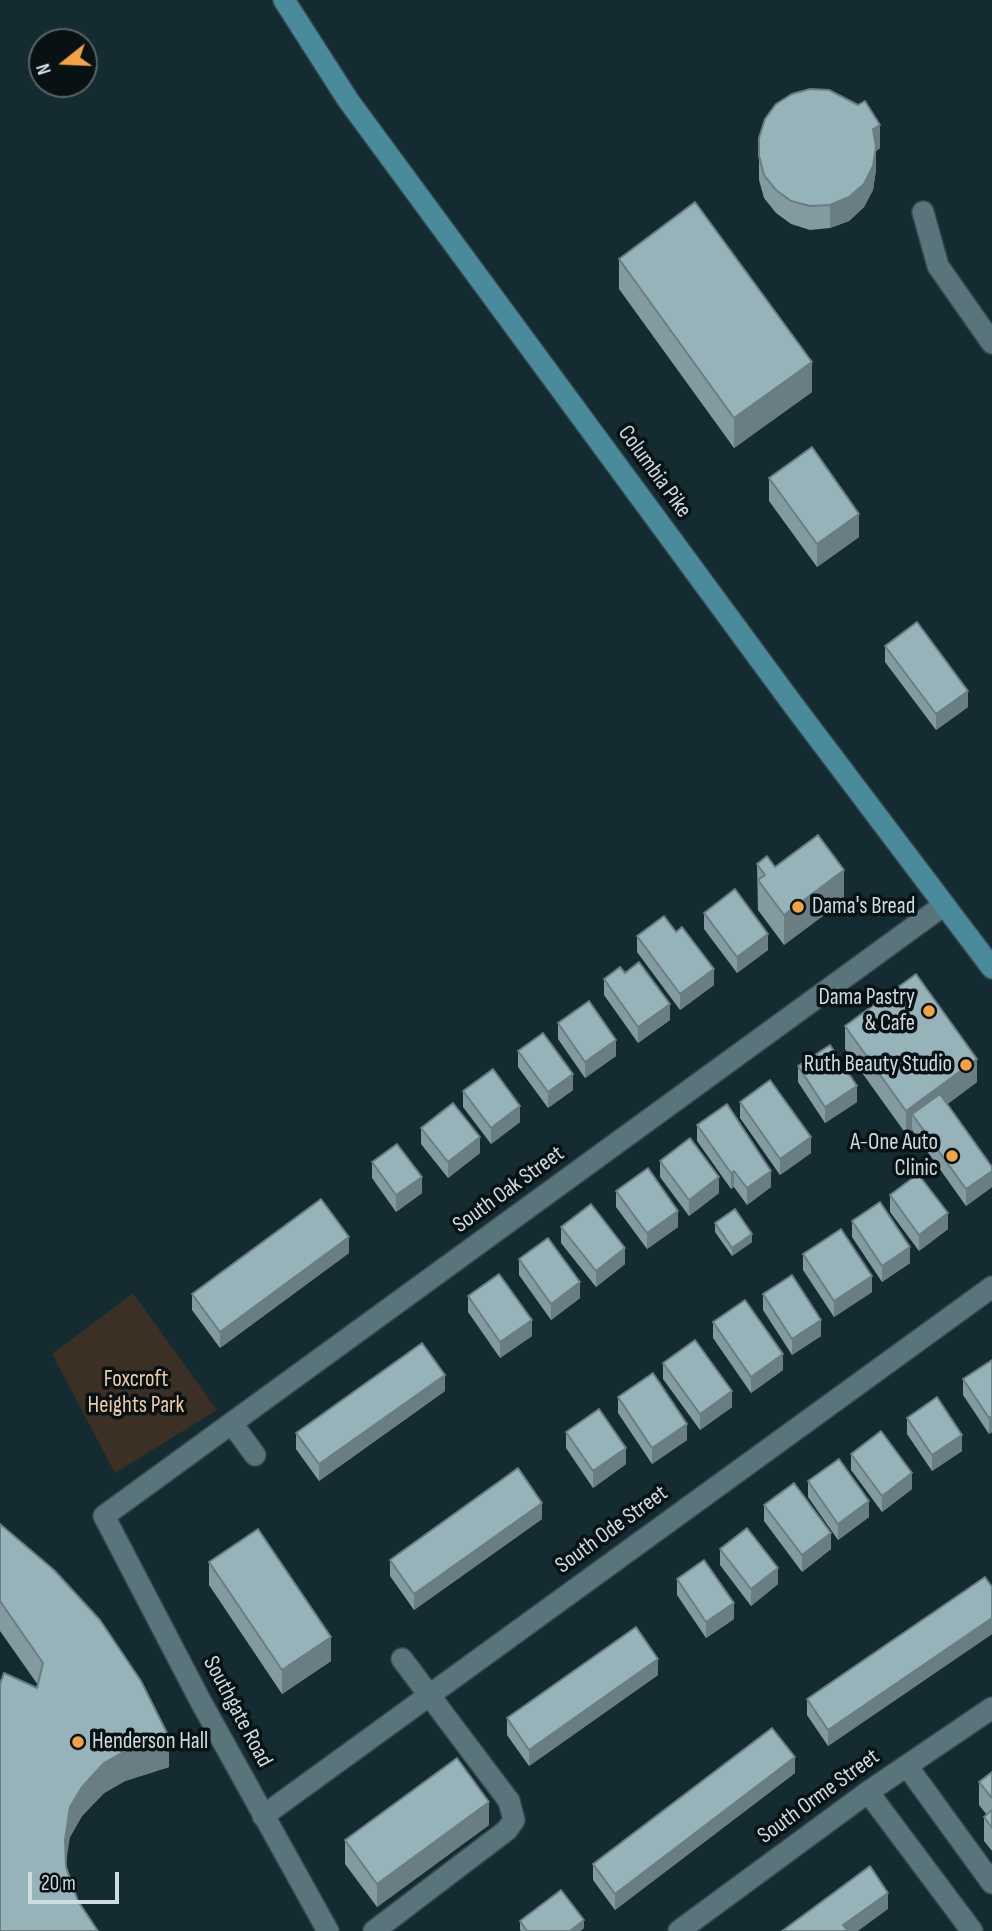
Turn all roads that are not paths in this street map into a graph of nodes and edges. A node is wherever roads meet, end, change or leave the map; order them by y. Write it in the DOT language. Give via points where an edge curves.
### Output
graph roads {
  1 [pos="284,0"];
  2 [pos="923,212"];
  3 [pos="992,343"];
  4 [pos="944,905"];
  5 [pos="992,968"];
  6 [pos="992,1287"];
  7 [pos="233,1425"];
  8 [pos="255,1455"];
  9 [pos="104,1516"];
  10 [pos="402,1659"];
  11 [pos="428,1696"];
  12 [pos="992,1708"];
  13 [pos="907,1766"];
  14 [pos="868,1792"];
  15 [pos="263,1816"];
  16 [pos="992,1883"];
  17 [pos="328,1931"];
  18 [pos="374,1931"];
  19 [pos="679,1931"];
  20 [pos="972,1931"];
  1 -- 4 [label="main road, Columbia Pike" via="348,100"];
  2 -- 3 [label="street" via="938,266"];
  4 -- 5 [label="main road, Columbia Pike"];
  4 -- 7 [label="street, South Oak Street"];
  6 -- 11 [label="street, South Ode Street"];
  7 -- 8 [label="street"];
  7 -- 9 [label="street, South Oak Street"];
  9 -- 15 [label="street, Southgate Road"];
  10 -- 11 [label="street"];
  11 -- 15 [label="street, South Ode Street"];
  11 -- 18 [label="street" via="509,1801 514,1821"];
  12 -- 13 [label="street, South Orme Street"];
  13 -- 14 [label="street, South Orme Street"];
  13 -- 16 [label="street"];
  14 -- 19 [label="street, South Orme Street"];
  14 -- 20 [label="street"];
  15 -- 17 [label="street, Southgate Road"];
}
